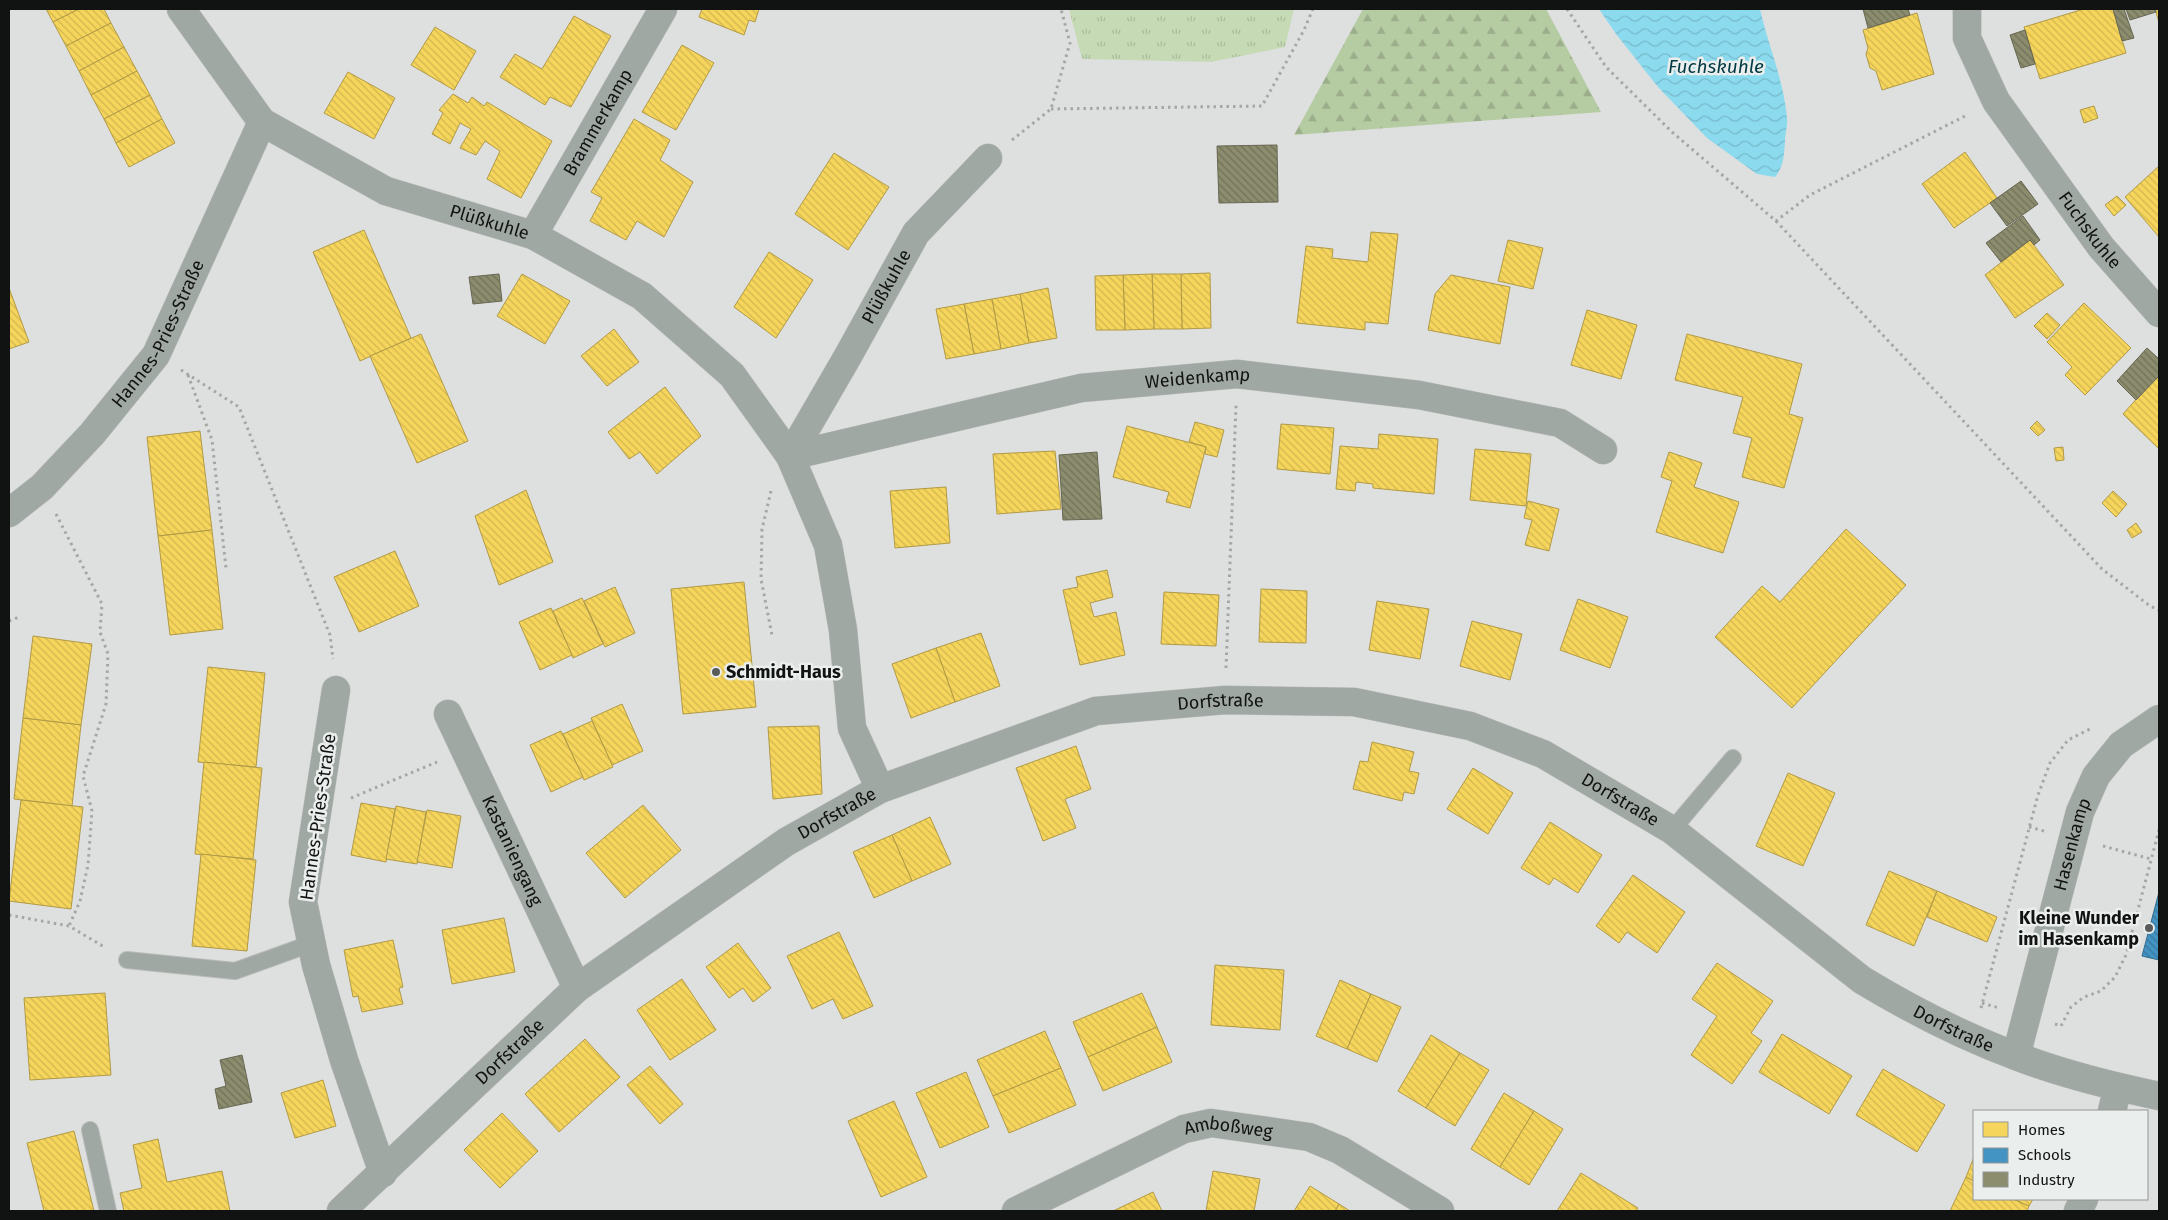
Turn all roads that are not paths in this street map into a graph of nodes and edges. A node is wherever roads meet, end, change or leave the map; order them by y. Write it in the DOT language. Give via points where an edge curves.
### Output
graph roads {
  1 [pos="181,9"];
  2 [pos="663,9"];
  3 [pos="1967,9"];
  4 [pos="262,122"];
  5 [pos="988,158"];
  6 [pos="533,235"];
  7 [pos="2159,313"];
  8 [pos="1603,450"];
  9 [pos="790,456"];
  10 [pos="9,513"];
  11 [pos="336,690"];
  12 [pos="448,714"];
  13 [pos="2159,719"];
  14 [pos="1733,758"];
  15 [pos="880,788"];
  16 [pos="1672,830"];
  17 [pos="310,944"];
  18 [pos="127,960"];
  19 [pos="577,988"];
  20 [pos="2016,1056"];
  21 [pos="2159,1096"];
  22 [pos="2115,1099"];
  23 [pos="90,1130"];
  24 [pos="384,1173"];
  25 [pos="108,1211"];
  26 [pos="341,1211"];
  27 [pos="1016,1211"];
  28 [pos="1440,1211"];
  1 -- 4 [label="street, Plüßkuhle"];
  2 -- 6 [label="street, Brammerkamp"];
  3 -- 7 [label="street, Fuchskuhle" via="1967,38 1996,101 2101,247"];
  4 -- 6 [label="street, Plüßkuhle" via="386,191"];
  4 -- 10 [label="street, Hannes-Pries-Straße" via="156,355 92,434 42,487"];
  5 -- 9 [label="street, Plüßkuhle" via="916,233"];
  6 -- 9 [label="street, Plüßkuhle" via="642,296 732,375"];
  8 -- 9 [label="street, Weidenkamp" via="1560,423 1419,395 1237,374 1081,388"];
  9 -- 15 [label="street, Plüßkuhle" via="828,545 843,630 852,728"];
  11 -- 17 [label="street, Hannes-Pries-Straße" via="303,902"];
  12 -- 19 [label="street, Kastaniengang"];
  13 -- 20 [label="street, Hasenkamp" via="2121,746 2096,776 2080,812"];
  14 -- 16 [label="lane"];
  15 -- 16 [label="street, Dorfstraße" via="1096,711 1225,700 1354,702 1470,726 1543,754"];
  15 -- 19 [label="street, Dorfstraße" via="786,842"];
  16 -- 20 [label="street, Dorfstraße" via="1862,980 1894,999"];
  17 -- 18 [label="lane" via="235,971"];
  17 -- 24 [label="street, Hannes-Pries-Straße" via="344,1060"];
  19 -- 24 [label="street, Dorfstraße"];
  20 -- 22 [label="street, Dorfstraße"];
  21 -- 22 [label="street, Dorfstraße"];
  23 -- 25 [label="lane"];
  24 -- 26 [label="street, Dorfstraße"];
  27 -- 28 [label="street, Amboßweg" via="1184,1129 1211,1123 1310,1137 1340,1150"];
}
